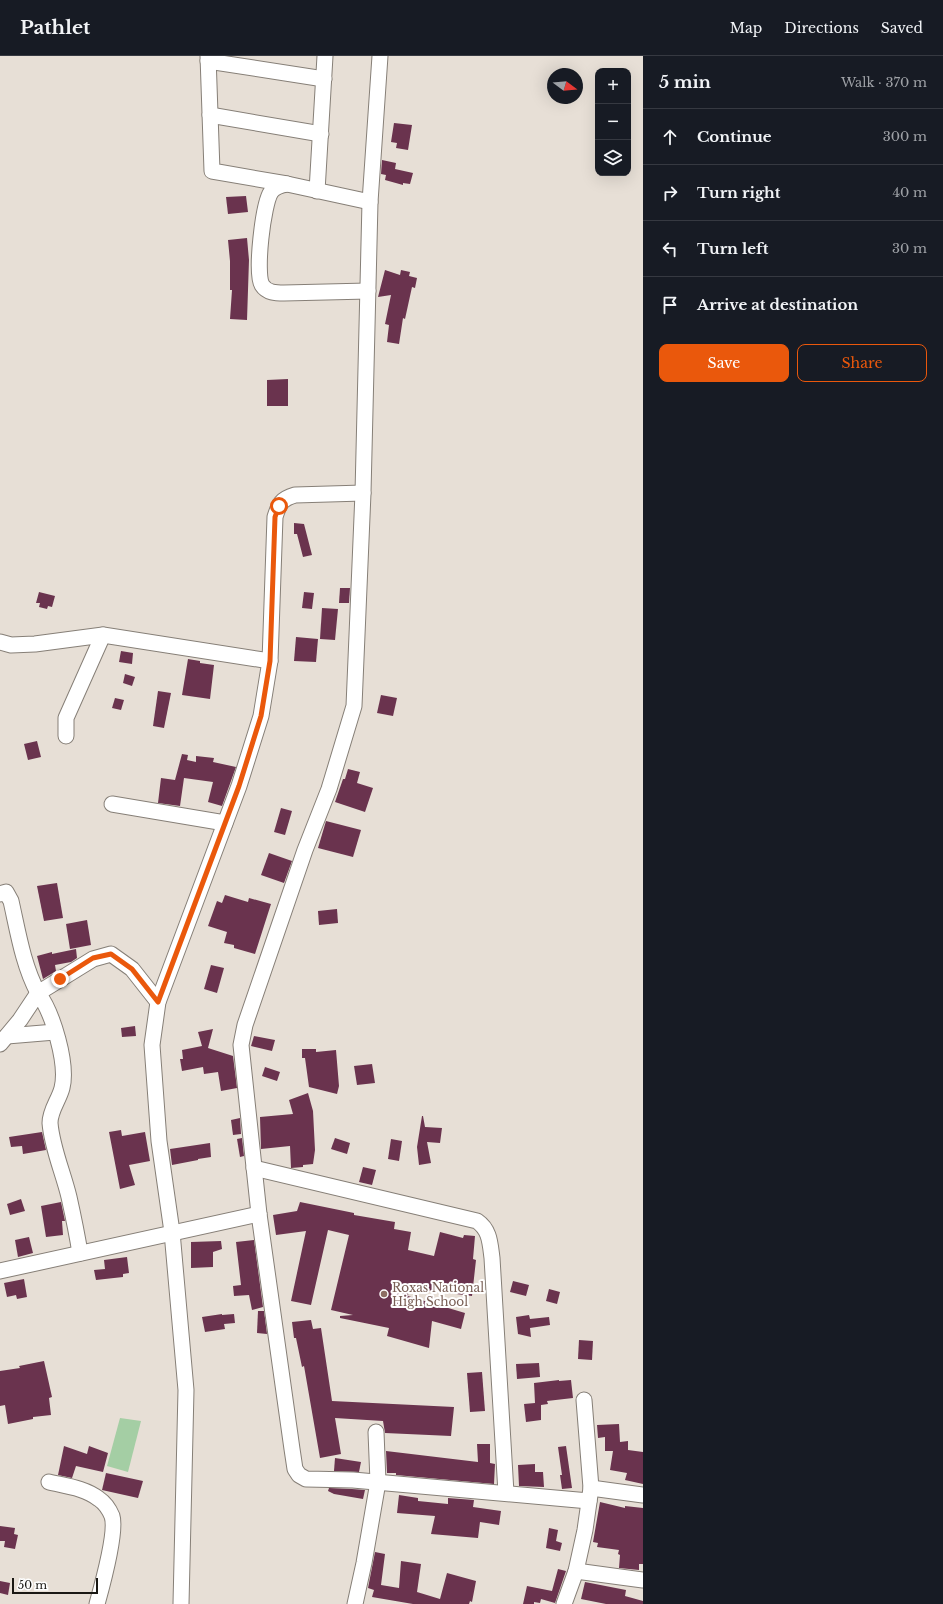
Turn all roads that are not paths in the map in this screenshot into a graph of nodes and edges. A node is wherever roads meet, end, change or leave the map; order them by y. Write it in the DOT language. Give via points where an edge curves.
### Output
graph roads {
  1 [pos="325,56"];
  2 [pos="380,56"];
  3 [pos="208,59"];
  4 [pos="324,79"];
  5 [pos="210,115"];
  6 [pos="321,134"];
  7 [pos="287,184"];
  8 [pos="317,191"];
  9 [pos="370,202"];
  10 [pos="368,291"];
  11 [pos="363,493"];
  12 [pos="103,635"];
  13 [pos="0,642"];
  14 [pos="270,661"];
  15 [pos="66,736"];
  16 [pos="112,804"];
  17 [pos="225,823"];
  18 [pos="0,894"];
  19 [pos="38,993"];
  20 [pos="158,1002"];
  21 [pos="55,1032"];
  22 [pos="4,1040"];
  23 [pos="254,1168"];
  24 [pos="259,1214"];
  25 [pos="172,1232"];
  26 [pos="80,1253"];
  27 [pos="0,1271"];
  28 [pos="584,1400"];
  29 [pos="376,1432"];
  30 [pos="49,1482"];
  31 [pos="378,1482"];
  32 [pos="506,1493"];
  33 [pos="590,1494"];
  34 [pos="643,1495"];
  35 [pos="576,1572"];
  36 [pos="643,1580"];
  37 [pos="97,1604"];
  38 [pos="181,1604"];
  39 [pos="354,1604"];
  40 [pos="564,1604"];
  1 -- 4 [label="street"];
  2 -- 9 [label="street"];
  3 -- 4 [label="street"];
  3 -- 5 [label="street"];
  4 -- 6 [label="street"];
  5 -- 6 [label="street"];
  5 -- 7 [label="street" via="212,171"];
  6 -- 8 [label="street"];
  7 -- 8 [label="street"];
  7 -- 10 [label="street" via="272,190 268,198 262,226 259,265 261,284 266,289 284,294"];
  8 -- 9 [label="street"];
  9 -- 10 [label="street"];
  10 -- 11 [label="street"];
  11 -- 14 [label="street" via="295,495 285,498 279,506 275,517"];
  11 -- 23 [label="street" via="354,706 328,789 245,1025 241,1045"];
  12 -- 13 [label="street" via="35,644 11,645"];
  12 -- 14 [label="street"];
  12 -- 15 [label="street" via="66,718"];
  14 -- 17 [label="street" via="261,716"];
  16 -- 17 [label="street"];
  17 -- 20 [label="street"];
  18 -- 19 [label="street" via="6,892 11,901 24,960"];
  19 -- 20 [label="street" via="93,958 111,954 132,969"];
  19 -- 21 [label="street" via="44,1001"];
  19 -- 22 [label="street"];
  20 -- 25 [label="street" via="152,1045 159,1141"];
  21 -- 22 [label="street"];
  21 -- 26 [label="street" via="64,1061 64,1076 50,1122 69,1196"];
  23 -- 24 [label="street"];
  23 -- 32 [label="street" via="477,1221 483,1225 489,1236 492,1258"];
  24 -- 25 [label="street"];
  24 -- 31 [label="street" via="295,1469 306,1479"];
  25 -- 26 [label="street"];
  25 -- 38 [label="street" via="186,1390"];
  26 -- 27 [label="street"];
  28 -- 33 [label="street"];
  29 -- 31 [label="street"];
  30 -- 37 [label="street" via="83,1490 107,1506 112,1517 113,1529"];
  31 -- 32 [label="street"];
  31 -- 39 [label="street"];
  32 -- 33 [label="street"];
  33 -- 34 [label="street"];
  33 -- 35 [label="street"];
  35 -- 36 [label="street"];
  35 -- 40 [label="street"];
}
